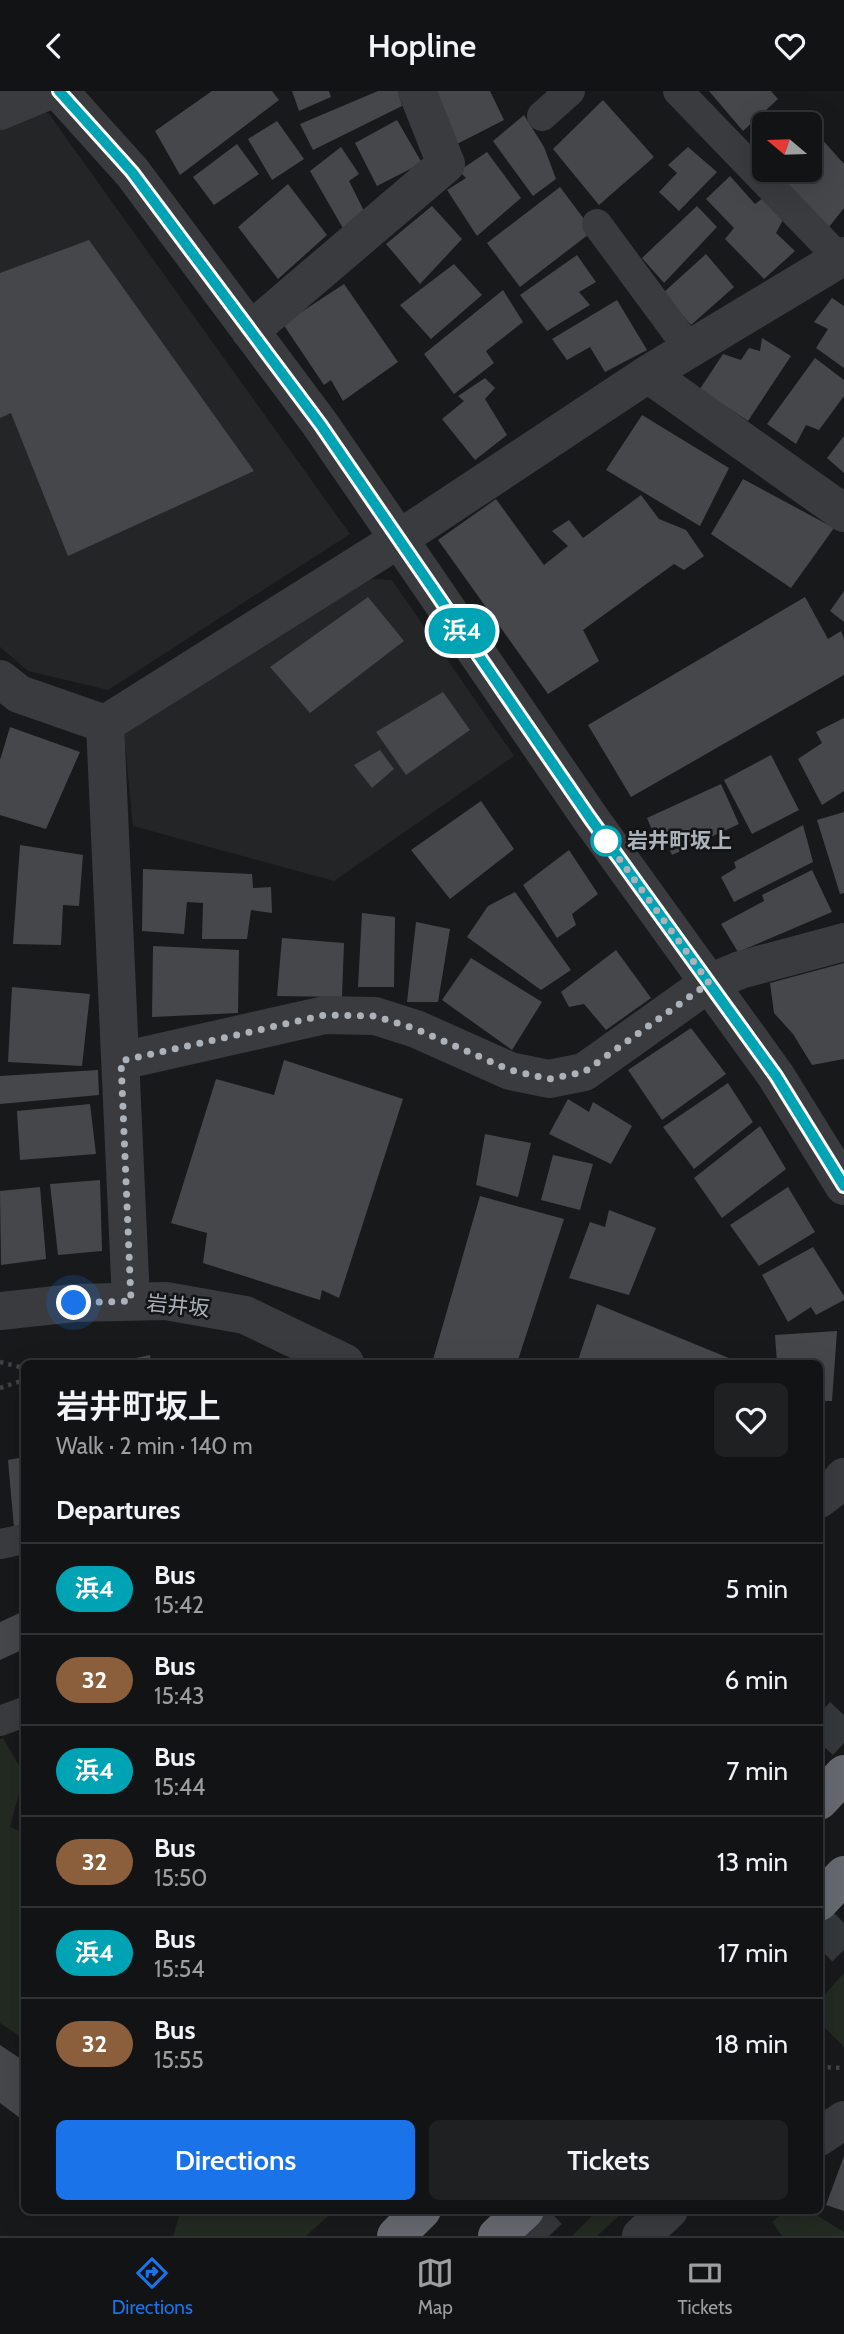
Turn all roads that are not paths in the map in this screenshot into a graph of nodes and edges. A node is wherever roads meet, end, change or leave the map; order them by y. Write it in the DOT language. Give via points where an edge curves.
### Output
graph roads {
  1 [pos="48,91"];
  2 [pos="59,91"];
  3 [pos="417,91"];
  4 [pos="570,91"];
  5 [pos="678,91"];
  6 [pos="0,111"];
  7 [pos="542,116"];
  8 [pos="597,223"];
  9 [pos="842,258"];
  10 [pos="250,331"];
  11 [pos="690,349"];
  12 [pos="648,374"];
  13 [pos="844,513"];
  14 [pos="398,539"];
  15 [pos="0,679"];
  16 [pos="105,724"];
  17 [pos="844,942"];
  18 [pos="709,983"];
  19 [pos="121,1061"];
  20 [pos="844,1186"];
  21 [pos="131,1301"];
  22 [pos="0,1311"];
  23 [pos="339,1360"];
  24 [pos="844,1477"];
  25 [pos="823,1496"];
  26 [pos="21,1540"];
  27 [pos="0,1544"];
  28 [pos="21,1713"];
  29 [pos="0,1721"];
  30 [pos="844,1774"];
  31 [pos="823,1797"];
  32 [pos="844,1875"];
  33 [pos="823,1898"];
  34 [pos="844,2120"];
  35 [pos="823,2134"];
  36 [pos="397,2214"];
  37 [pos="418,2214"];
  38 [pos="520,2214"];
  39 [pos="665,2214"];
  40 [pos="376,2236"];
  41 [pos="396,2236"];
  42 [pos="497,2236"];
  43 [pos="641,2236"];
  1 -- 6 [label="street"];
  2 -- 10 [label="street" via="132,172"];
  3 -- 10 [label="street" via="446,164"];
  4 -- 7 [label="lane"];
  5 -- 9 [label="lane"];
  8 -- 11 [label="lane"];
  9 -- 11 [label="street"];
  10 -- 14 [label="street"];
  11 -- 12 [label="street"];
  12 -- 13 [label="street"];
  12 -- 14 [label="street"];
  14 -- 16 [label="street"];
  14 -- 18 [label="street"];
  15 -- 16 [label="street" via="19,694"];
  16 -- 19 [label="street"];
  17 -- 18 [label="street"];
  18 -- 19 [label="street" via="584,1072 549,1079 510,1070 375,1016 325,1015"];
  18 -- 20 [label="street" via="776,1076"];
  19 -- 21 [label="street"];
  21 -- 22 [label="street, 岩井坂"];
  21 -- 23 [label="street, 岩井坂" via="166,1301 245,1315"];
  24 -- 25 [label="street"];
  26 -- 27 [label="lane"];
  28 -- 29 [label="lane"];
  30 -- 31 [label="highway"];
  32 -- 33 [label="highway"];
  34 -- 35 [label="street"];
  36 -- 40 [label="highway"];
  37 -- 41 [label="highway"];
  38 -- 42 [label="highway"];
  39 -- 43 [label="street"];
}
